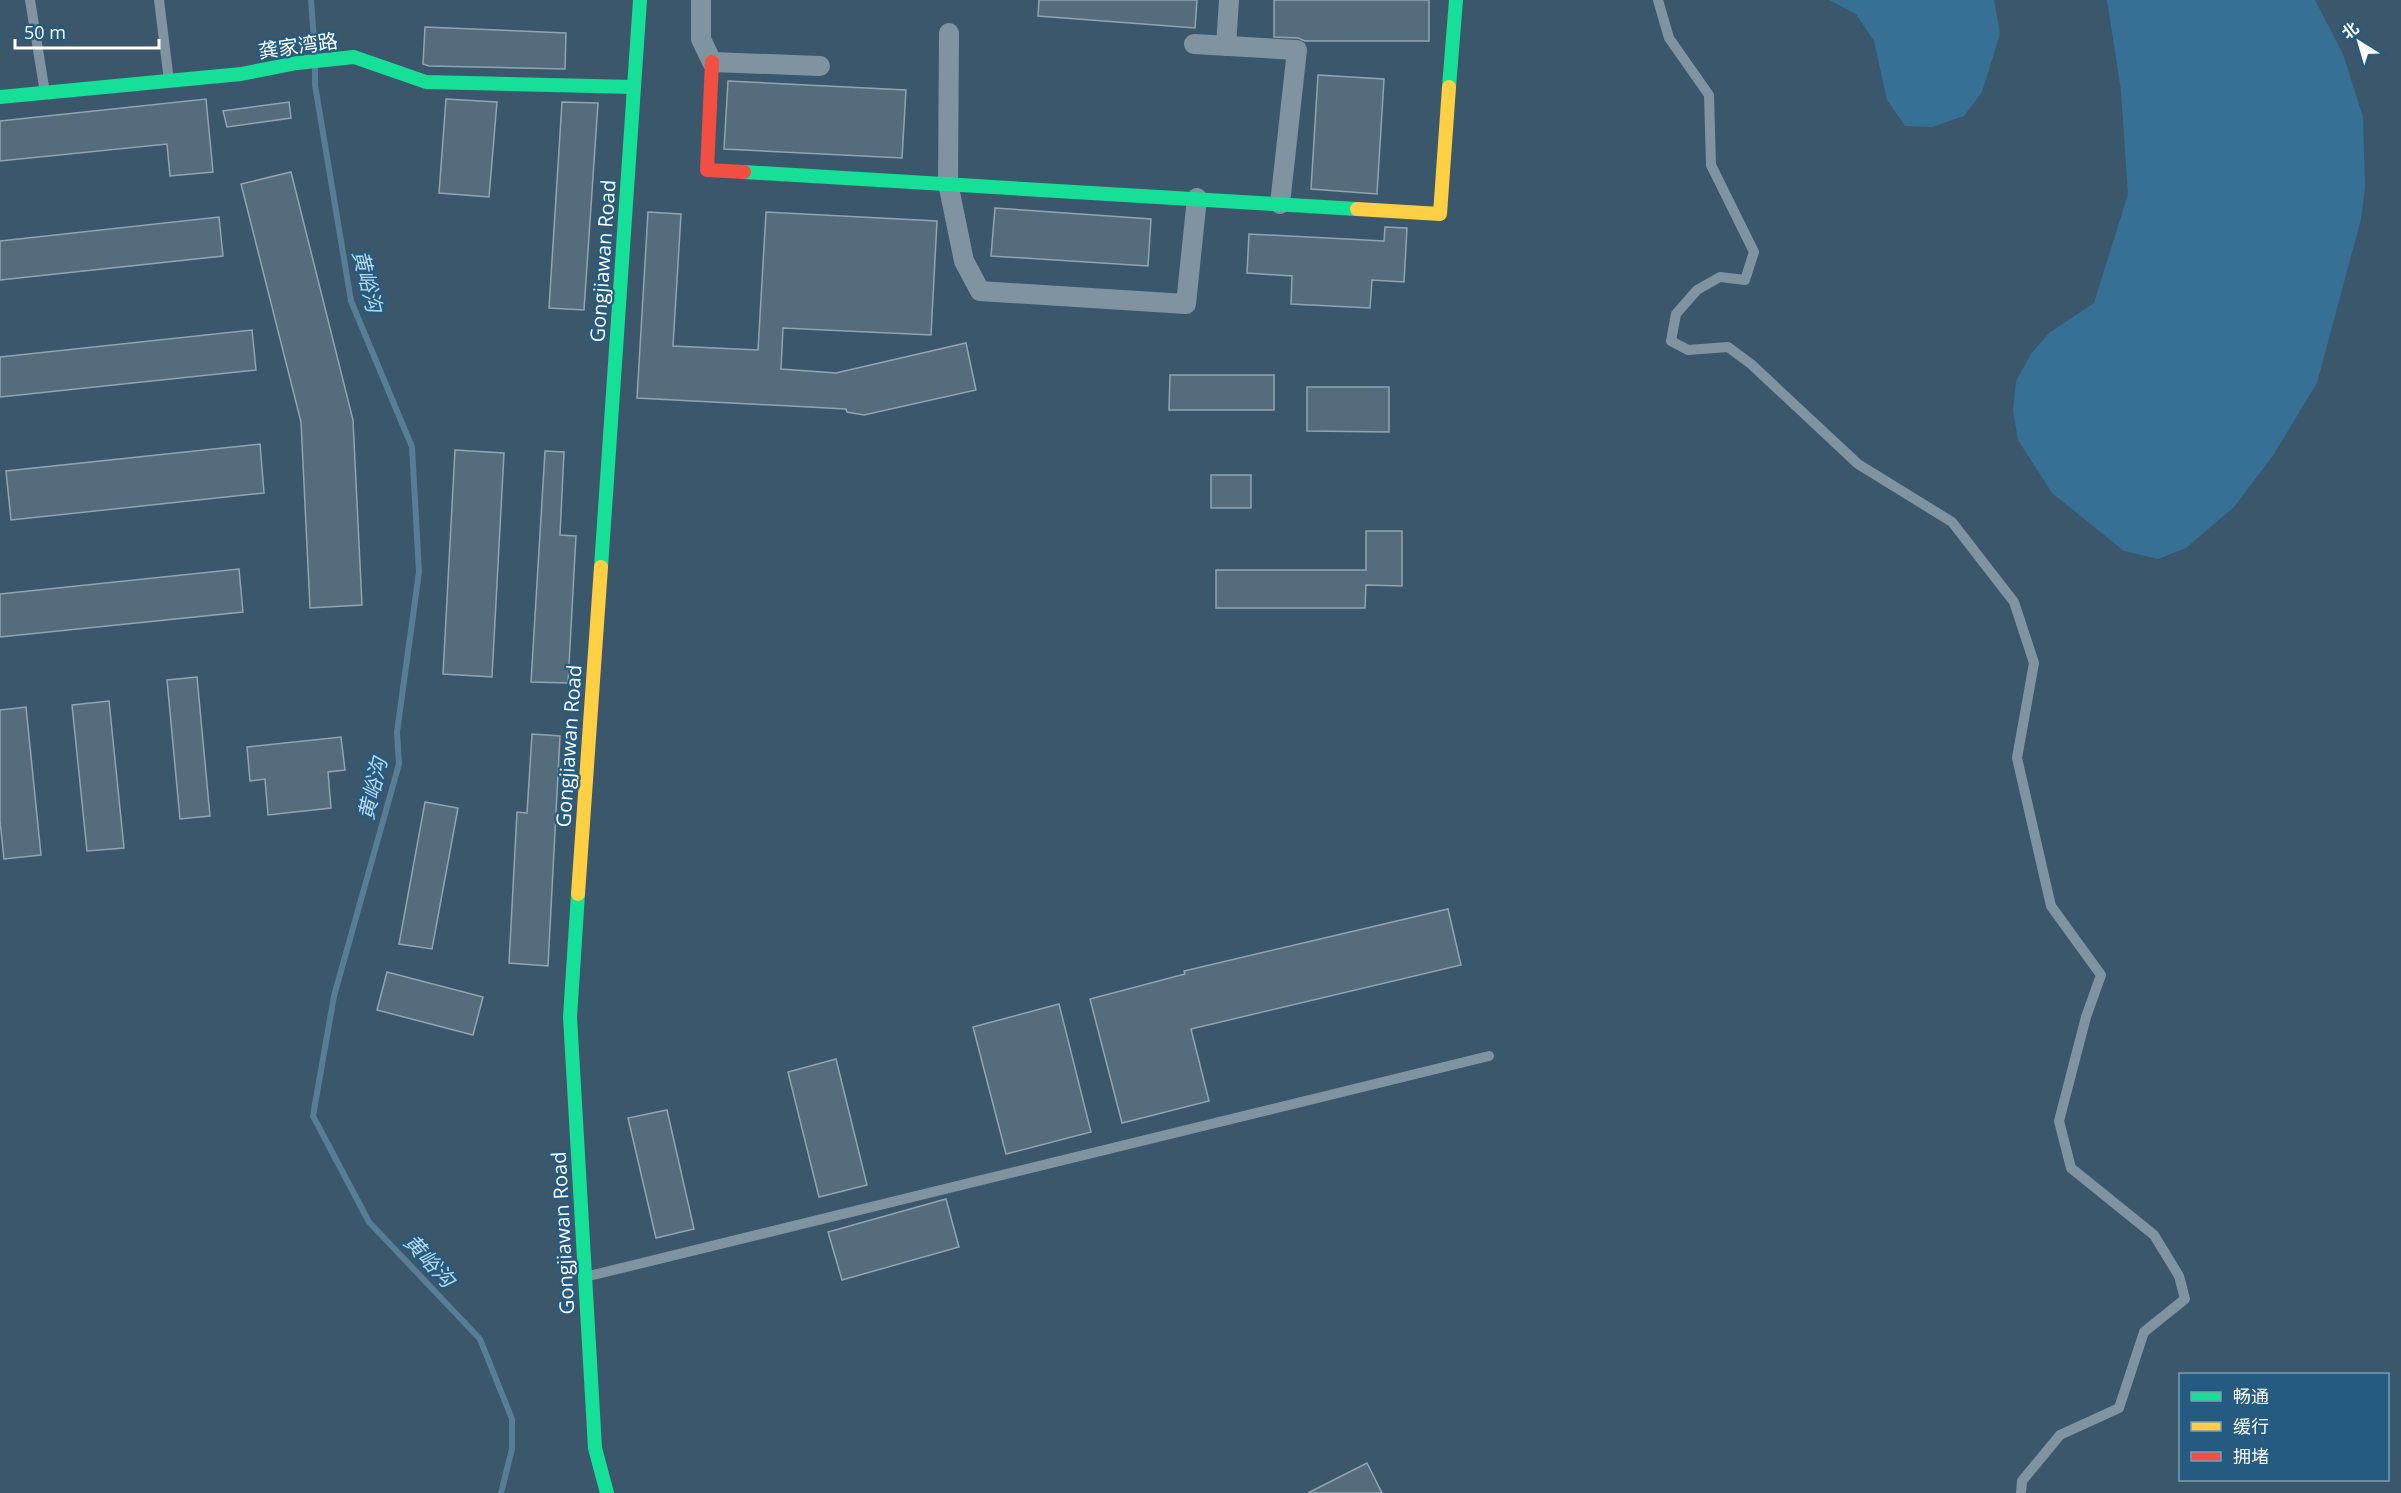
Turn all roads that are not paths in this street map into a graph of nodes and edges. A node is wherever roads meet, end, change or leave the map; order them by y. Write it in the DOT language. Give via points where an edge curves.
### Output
graph roads {
  1 [pos="30,0"];
  2 [pos="159,0"];
  3 [pos="640,0"];
  4 [pos="701,0"];
  5 [pos="1229,0"];
  6 [pos="1456,0"];
  7 [pos="1659,0"];
  8 [pos="949,33"];
  9 [pos="1194,44"];
  10 [pos="1226,46"];
  11 [pos="712,62"];
  12 [pos="820,66"];
  13 [pos="169,81"];
  14 [pos="634,87"];
  15 [pos="46,93"];
  16 [pos="0,97"];
  17 [pos="948,183"];
  18 [pos="1197,198"];
  19 [pos="1280,204"];
  20 [pos="1489,1056"];
  21 [pos="585,1277"];
  22 [pos="608,1493"];
  23 [pos="2021,1493"];
  1 -- 15 [label="lane"];
  2 -- 13 [label="lane"];
  3 -- 14 [label="street, Gongjiawan Road"];
  4 -- 11 [label="street" via="701,39"];
  5 -- 10 [label="street"];
  6 -- 19 [label="street" via="1440,214"];
  7 -- 23 [label="lane" via="1669,38 1709,95 1711,165 1754,252 1745,280 1720,277 1697,290 1676,314 1671,341 1688,350 1728,347 1858,464 1952,522 2014,602 2034,663 2017,758 2051,906 2101,975 2059,1121 2070,1168 2154,1235 2179,1275 2185,1299 2144,1332 2119,1408 2060,1435 2022,1481"];
  8 -- 17 [label="street"];
  9 -- 10 [label="street"];
  10 -- 19 [label="street" via="1297,50"];
  11 -- 12 [label="street"];
  11 -- 17 [label="street" via="707,170"];
  13 -- 14 [label="street, 龚家湾路" via="354,57 426,82"];
  13 -- 15 [label="street, 龚家湾路"];
  14 -- 21 [label="street, Gongjiawan Road" via="570,1017"];
  15 -- 16 [label="street, 龚家湾路"];
  17 -- 18 [label="street"];
  17 -- 18 [label="street" via="964,261 980,291 1186,304"];
  18 -- 19 [label="street"];
  20 -- 21 [label="lane"];
  21 -- 22 [label="street, Gongjiawan Road" via="595,1448"];
}
